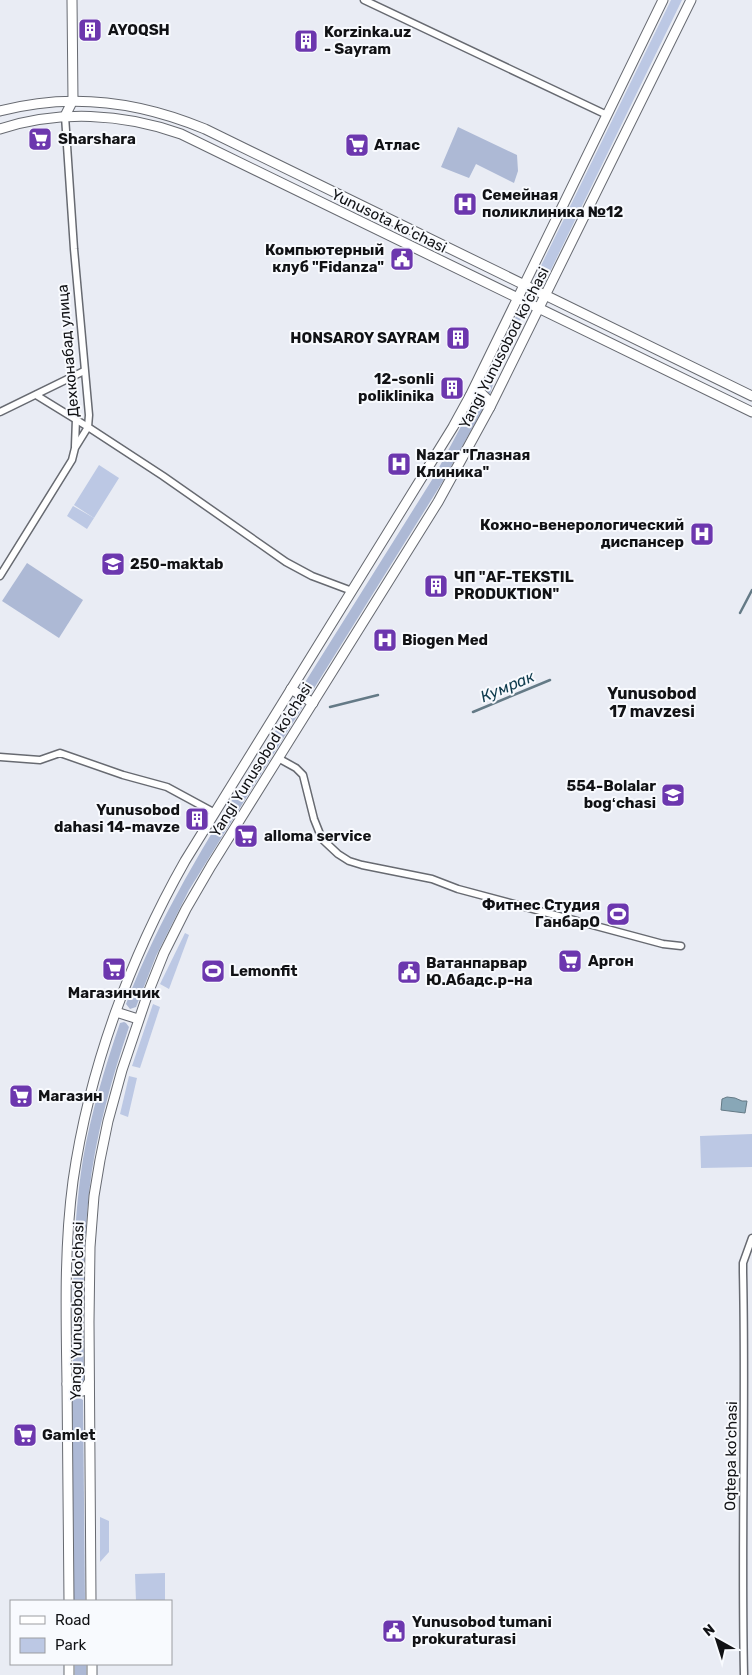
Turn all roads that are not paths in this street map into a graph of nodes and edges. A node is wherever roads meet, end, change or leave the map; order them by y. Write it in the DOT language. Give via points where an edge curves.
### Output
graph roads {
  1 [pos="72,0"];
  2 [pos="364,0"];
  3 [pos="663,0"];
  4 [pos="691,0"];
  5 [pos="72,100"];
  6 [pos="0,112"];
  7 [pos="607,115"];
  8 [pos="65,116"];
  9 [pos="81,116"];
  10 [pos="0,129"];
  11 [pos="524,286"];
  12 [pos="545,296"];
  13 [pos="518,299"];
  14 [pos="539,309"];
  15 [pos="84,371"];
  16 [pos="36,395"];
  17 [pos="470,396"];
  18 [pos="752,396"];
  19 [pos="490,407"];
  20 [pos="0,412"];
  21 [pos="752,412"];
  22 [pos="76,419"];
  23 [pos="88,427"];
  24 [pos="75,448"];
  25 [pos="0,576"];
  26 [pos="352,591"];
  27 [pos="291,689"];
  28 [pos="313,703"];
  29 [pos="0,757"];
  30 [pos="278,758"];
  31 [pos="214,813"];
  32 [pos="682,946"];
  33 [pos="116,1012"];
  34 [pos="138,1019"];
  35 [pos="752,1238"];
  36 [pos="743,1272"];
  37 [pos="752,1272"];
  38 [pos="748,1356"];
  39 [pos="89,1382"];
  40 [pos="67,1384"];
  41 [pos="69,1600"];
  42 [pos="91,1600"];
  43 [pos="744,1675"];
  1 -- 5 [label="main road"];
  2 -- 7 [label="street"];
  3 -- 7 [label="main road, Yangi Yunusobod ko'chasi"];
  4 -- 12 [label="main road, Yangi Yunusobod ko'chasi"];
  5 -- 6 [label="main road, Yunusota koʻchasi"];
  5 -- 8 [label="main road, Дехконабад улица"];
  5 -- 9 [label="main road"];
  5 -- 11 [label="main road, Yunusota koʻchasi" via="151,110 205,129"];
  7 -- 11 [label="main road, Yangi Yunusobod ko'chasi"];
  8 -- 9 [label="main road, Yunusota koʻchasi"];
  8 -- 10 [label="main road, Yunusota koʻchasi"];
  8 -- 15 [label="street, Дехконабад улица"];
  9 -- 13 [label="main road, Yunusota koʻchasi" via="134,121 181,134"];
  11 -- 12 [label="main road, Yunusota koʻchasi"];
  11 -- 13 [label="main road, Yangi Yunusobod ko'chasi"];
  12 -- 14 [label="main road, Yangi Yunusobod ko'chasi"];
  12 -- 18 [label="main road, Yunusota koʻchasi"];
  13 -- 14 [label="main road, Yunusota koʻchasi"];
  13 -- 17 [label="main road, Yangi Yunusobod ko'chasi"];
  14 -- 19 [label="main road, Yangi Yunusobod ko'chasi"];
  14 -- 21 [label="main road, Yunusota koʻchasi"];
  15 -- 16 [label="street"];
  15 -- 23 [label="street, Дехконабад улица"];
  16 -- 20 [label="street"];
  16 -- 22 [label="street"];
  17 -- 19 [label="main road" via="481,393"];
  17 -- 26 [label="main road, Yangi Yunusobod ko'chasi"];
  19 -- 28 [label="main road, Yangi Yunusobod ko'chasi" via="438,502"];
  22 -- 23 [label="street"];
  22 -- 24 [label="street"];
  23 -- 24 [label="street"];
  23 -- 26 [label="street, Дехконабад улица" via="286,562"];
  24 -- 25 [label="street" via="72,460"];
  26 -- 27 [label="main road, Yangi Yunusobod ko'chasi"];
  27 -- 28 [label="main road"];
  27 -- 31 [label="main road, Yangi Yunusobod ko'chasi"];
  28 -- 30 [label="main road, Yangi Yunusobod ko'chasi"];
  29 -- 31 [label="street" via="40,760 60,753 167,787"];
  30 -- 32 [label="street" via="303,775 322,839 349,861 432,879 458,889 663,944"];
  30 -- 34 [label="main road, Yangi Yunusobod ko'chasi" via="186,909 164,953"];
  31 -- 33 [label="main road, Yangi Yunusobod ko'chasi" via="156,915"];
  33 -- 34 [label="main road"];
  33 -- 40 [label="main road, Yangi Yunusobod ko'chasi" via="91,1092 73,1182 66,1269"];
  34 -- 39 [label="main road, Yangi Yunusobod ko'chasi" via="108,1121 94,1196 89,1264"];
  35 -- 36 [label="street, Oqtepa ko'chasi"];
  36 -- 37 [label="street"];
  36 -- 38 [label="street, Oqtepa ko'chasi"];
  38 -- 43 [label="street, Oqtepa ko'chasi" via="742,1579"];
  39 -- 40 [label="main road" via="83,1391 78,1392"];
  39 -- 42 [label="main road, Yangi Yunusobod ko'chasi"];
  40 -- 41 [label="main road, Yangi Yunusobod ko'chasi"];
}
